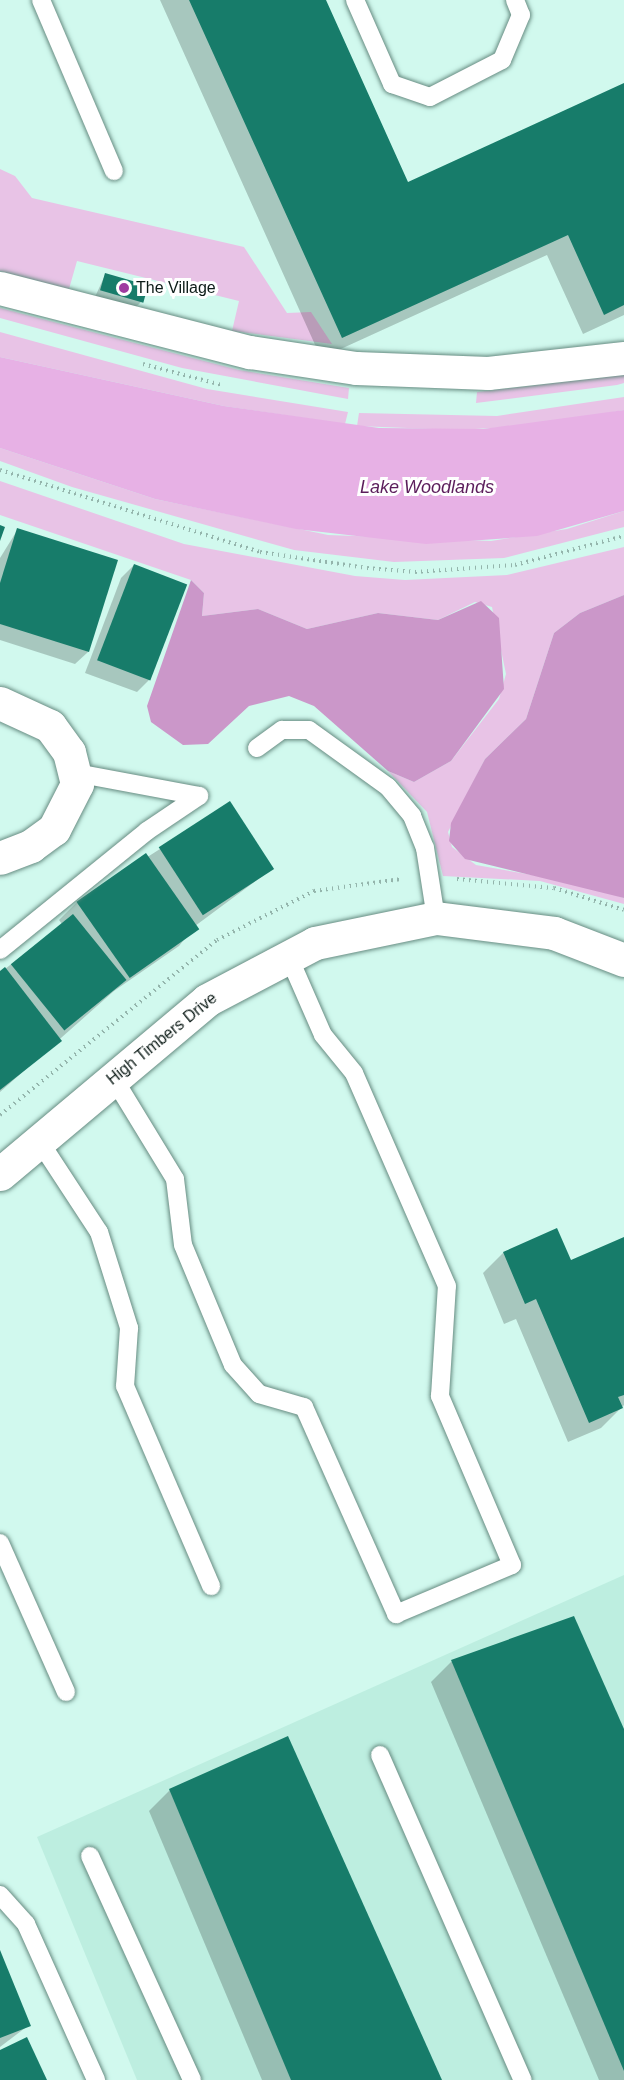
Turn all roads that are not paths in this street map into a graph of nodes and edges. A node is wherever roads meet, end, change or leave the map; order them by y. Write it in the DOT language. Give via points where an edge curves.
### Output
graph roads {
  1 [pos="41,0"];
  2 [pos="355,0"];
  3 [pos="514,0"];
  4 [pos="114,171"];
  5 [pos="0,288"];
  6 [pos="624,358"];
  7 [pos="0,703"];
  8 [pos="257,748"];
  9 [pos="76,773"];
  10 [pos="0,858"];
  11 [pos="436,918"];
  12 [pos="0,950"];
  13 [pos="288,955"];
  14 [pos="624,960"];
  15 [pos="114,1079"];
  16 [pos="40,1142"];
  17 [pos="0,1174"];
  18 [pos="0,1544"];
  19 [pos="211,1586"];
  20 [pos="66,1692"];
  21 [pos="380,1755"];
  22 [pos="90,1856"];
  23 [pos="0,1895"];
  24 [pos="96,2080"];
  25 [pos="192,2080"];
  26 [pos="523,2080"];
  1 -- 4 [label="lane"];
  2 -- 3 [label="lane" via="392,84 430,97 502,60 521,15"];
  5 -- 6 [label="street" via="250,352 356,369 488,374"];
  7 -- 9 [label="street" via="50,726"];
  8 -- 11 [label="lane" via="282,730 309,730 388,787 412,816 422,840"];
  9 -- 10 [label="street" via="75,795 54,829 31,846"];
  9 -- 12 [label="lane" via="199,796 147,831"];
  11 -- 13 [label="street, High Timbers Drive" via="334,937"];
  11 -- 14 [label="street, High Timbers Drive" via="554,933"];
  13 -- 15 [label="street, High Timbers Drive" via="207,1000"];
  13 -- 15 [label="lane" via="323,1035 354,1073 447,1286 440,1396 512,1565 396,1614 304,1407 259,1394 233,1365 183,1245 175,1179"];
  15 -- 16 [label="street, High Timbers Drive"];
  16 -- 17 [label="street, High Timbers Drive"];
  16 -- 19 [label="lane" via="99,1232 129,1328 124,1386"];
  18 -- 20 [label="lane"];
  21 -- 26 [label="lane"];
  22 -- 25 [label="lane"];
  23 -- 24 [label="lane" via="26,1924"];
}
